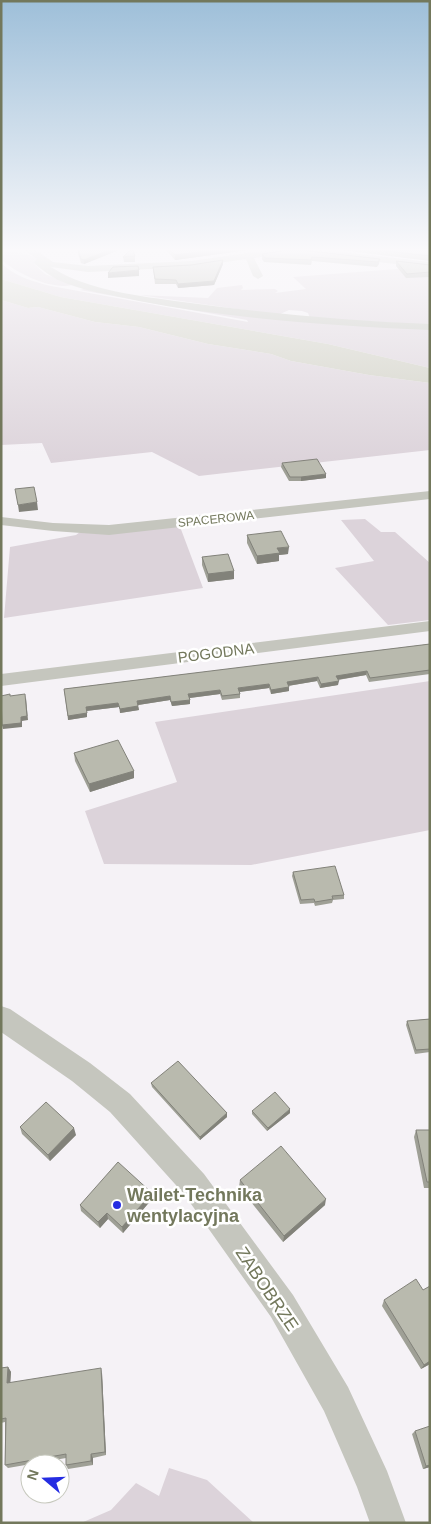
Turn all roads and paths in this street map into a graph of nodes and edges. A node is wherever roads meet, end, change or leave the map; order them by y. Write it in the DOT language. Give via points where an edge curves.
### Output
graph roads {
  1 [pos="328,321"];
  2 [pos="430,327"];
  3 [pos="430,495"];
  4 [pos="1,521"];
  5 [pos="430,626"];
  6 [pos="1,680"];
  7 [pos="1,1017"];
  8 [pos="388,1523"];
  1 -- 2 [label="street"];
  3 -- 4 [label="street, SPACEROWA" via="109,530"];
  5 -- 6 [label="street, POGODNA"];
  7 -- 8 [label="street, ZABOBRZE" via="120,1103 194,1184 282,1306 326,1382 374,1484"];
}
